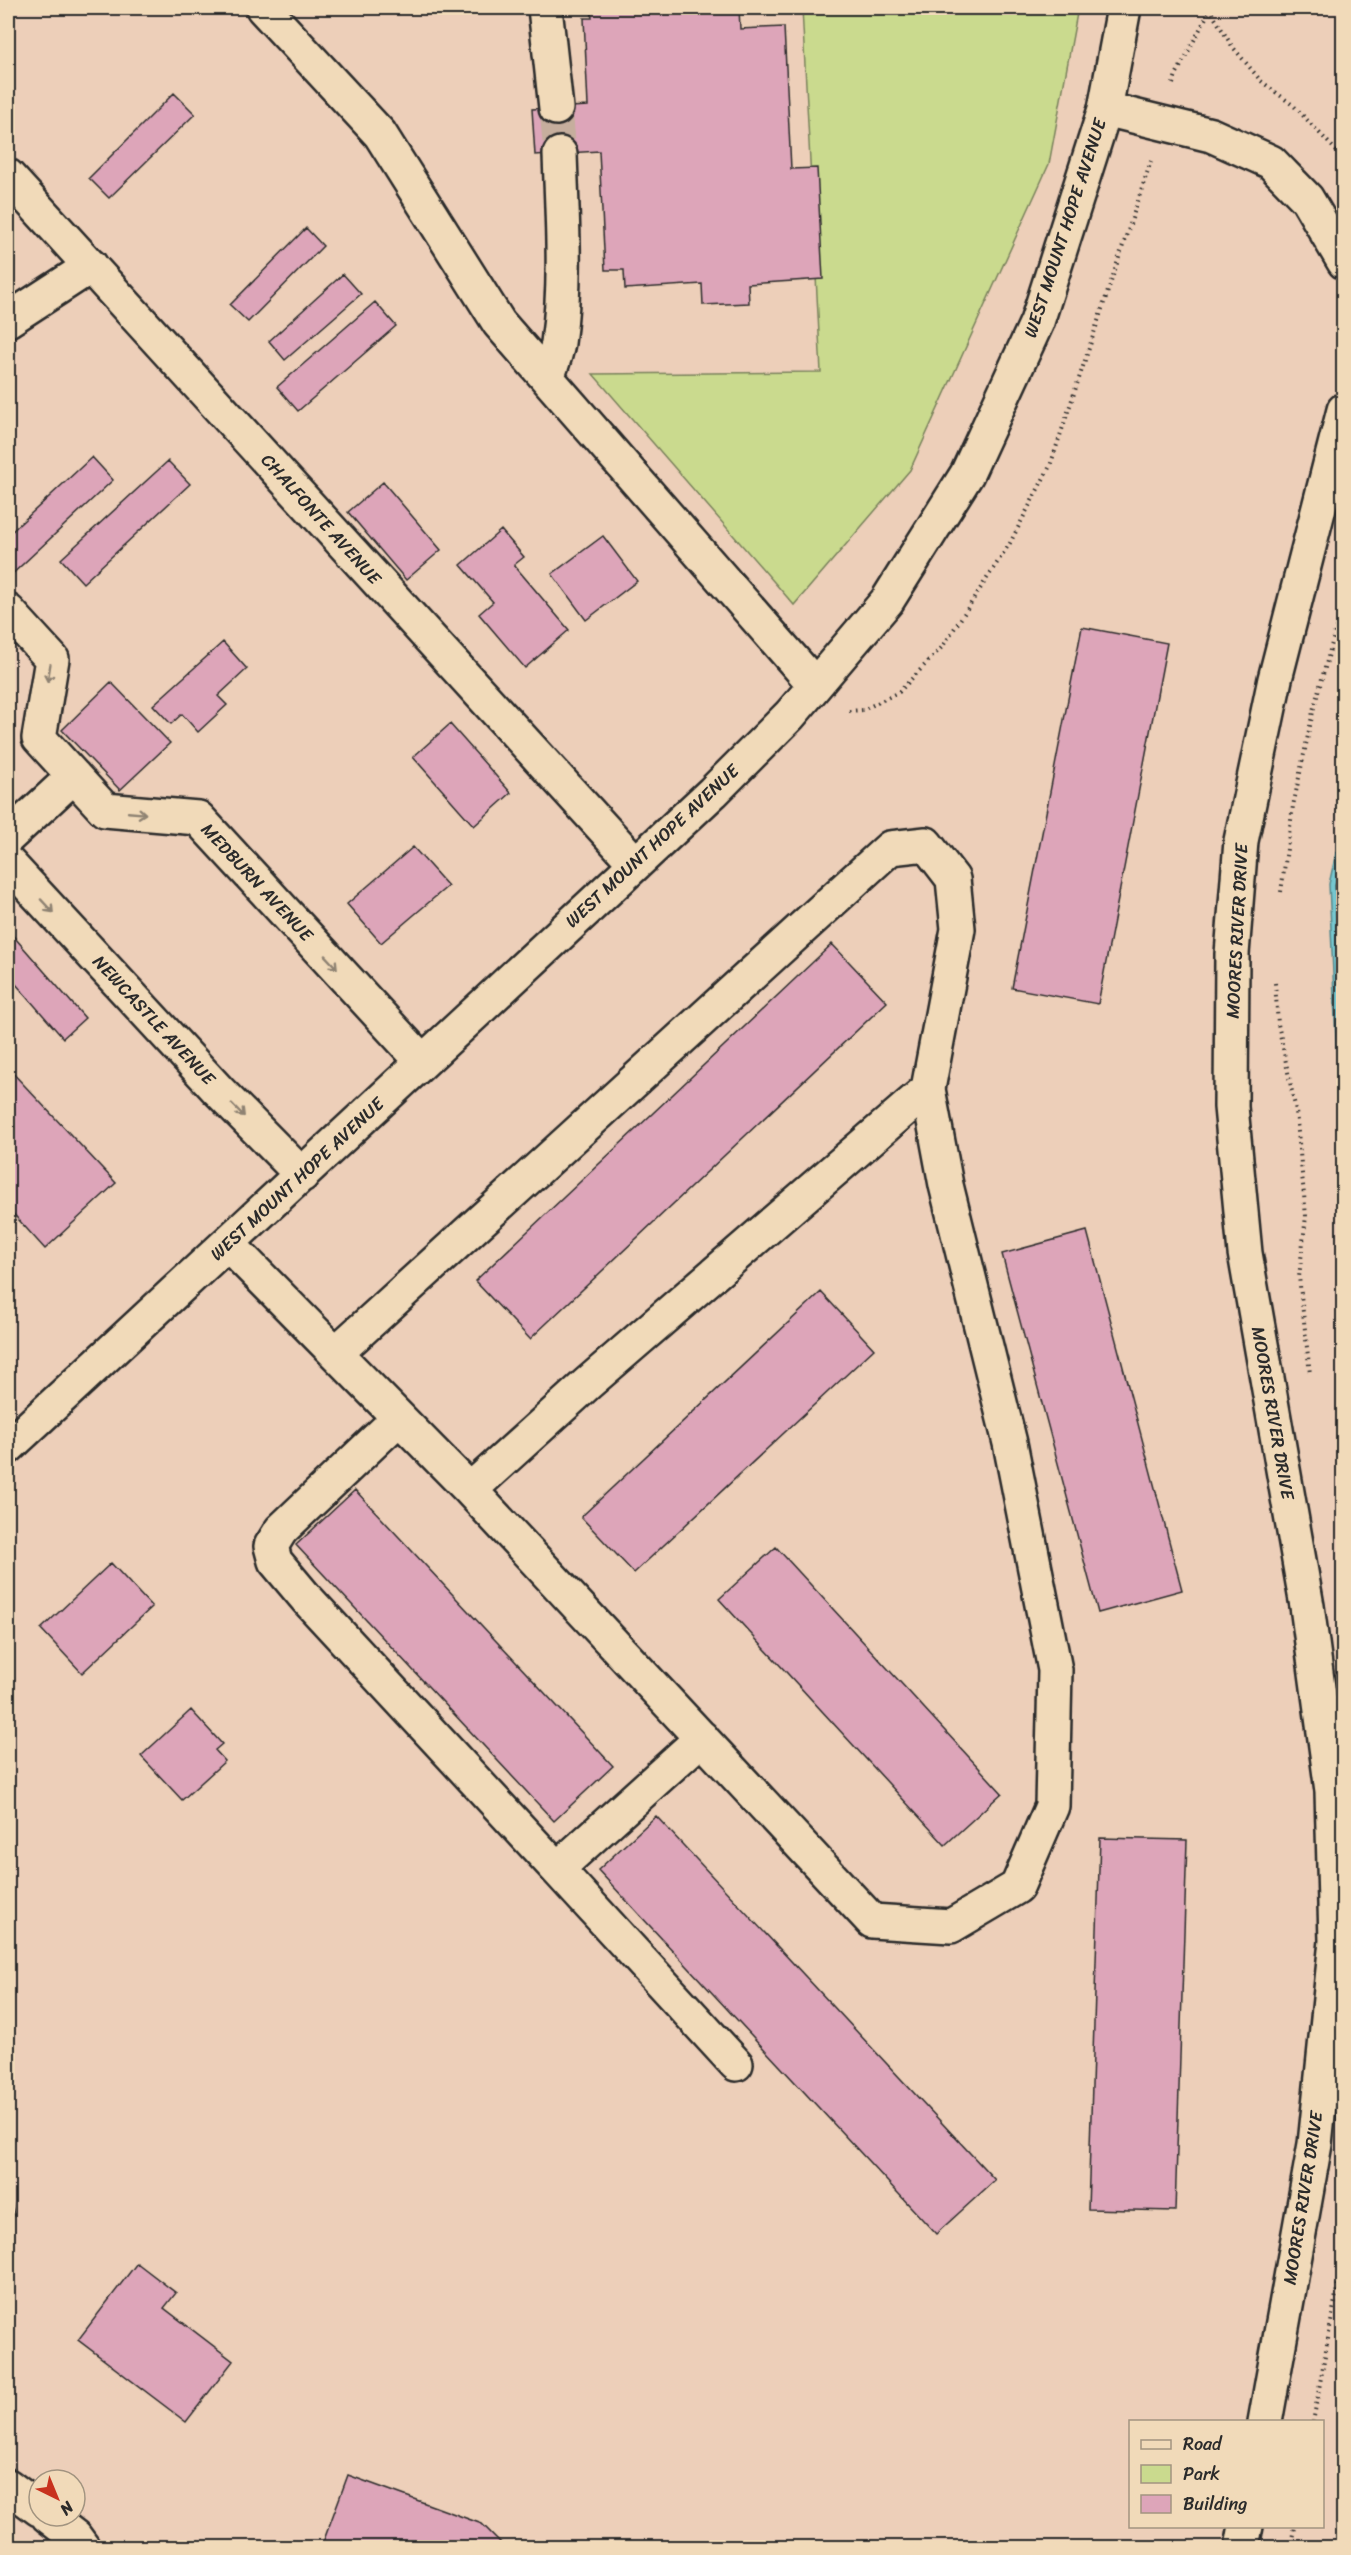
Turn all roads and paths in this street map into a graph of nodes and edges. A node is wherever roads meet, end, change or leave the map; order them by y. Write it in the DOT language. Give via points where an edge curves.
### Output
graph roads {
  1 [pos="262,8"];
  2 [pos="545,8"];
  3 [pos="1124,8"];
  4 [pos="1211,8"];
  5 [pos="556,108"];
  6 [pos="1105,109"];
  7 [pos="560,154"];
  8 [pos="1344,159"];
  9 [pos="8,176"];
  10 [pos="1344,262"];
  11 [pos="90,266"];
  12 [pos="8,320"];
  13 [pos="547,378"];
  14 [pos="1344,410"];
  15 [pos="1344,600"];
  16 [pos="8,611"];
  17 [pos="815,685"];
  18 [pos="74,776"];
  19 [pos="8,837"];
  20 [pos="8,863"];
  21 [pos="635,863"];
  22 [pos="1280,896"];
  23 [pos="1275,977"];
  24 [pos="422,1061"];
  25 [pos="928,1089"];
  26 [pos="302,1176"];
  27 [pos="228,1244"];
  28 [pos="336,1353"];
  29 [pos="1311,1377"];
  30 [pos="399,1418"];
  31 [pos="8,1447"];
  32 [pos="470,1490"];
  33 [pos="702,1738"];
  34 [pos="557,1869"];
  35 [pos="736,2064"];
  36 [pos="1344,2250"];
  37 [pos="1265,2420"];
  38 [pos="1313,2420"];
  39 [pos="8,2486"];
  40 [pos="27,2500"];
  41 [pos="63,2528"];
  42 [pos="1246,2528"];
  43 [pos="1294,2528"];
  44 [pos="83,2547"];
  45 [pos="1242,2547"];
  46 [pos="1291,2547"];
  1 -- 13 [label="street" via="380,134 499,323"];
  2 -- 5 [label="street"];
  3 -- 6 [label="street"];
  4 -- 8 [label="path" via="1232,46 1261,81 1294,106"];
  6 -- 10 [label="street" via="1211,135 1271,162 1307,199"];
  6 -- 17 [label="street, WEST MOUNT HOPE AVENUE" via="1037,322 967,474 887,601"];
  7 -- 13 [label="street" via="560,314 557,345"];
  9 -- 11 [label="street, CHALFONTE AVENUE"];
  11 -- 12 [label="street"];
  11 -- 21 [label="street, CHALFONTE AVENUE"];
  13 -- 17 [label="street"];
  14 -- 37 [label="street, MOORES RIVER DRIVE" via="1275,679 1241,841 1232,954 1231,1107 1245,1253 1306,1606 1332,1791 1336,1941 1315,2144"];
  15 -- 22 [label="path" via="1312,718 1293,806"];
  16 -- 18 [label="street, MEDBURN AVENUE, one-way" via="52,659 39,738"];
  17 -- 21 [label="street, WEST MOUNT HOPE AVENUE" via="713,792"];
  18 -- 19 [label="street"];
  18 -- 24 [label="street, MEDBURN AVENUE, one-way" via="105,810 198,818"];
  20 -- 26 [label="street, NEWCASTLE AVENUE, one-way"];
  21 -- 24 [label="street, WEST MOUNT HOPE AVENUE"];
  23 -- 29 [label="path" via="1278,1024 1296,1111 1306,1216 1299,1277"];
  24 -- 26 [label="street, WEST MOUNT HOPE AVENUE"];
  25 -- 28 [label="street" via="958,929 953,879 926,844 890,848"];
  25 -- 32 [label="street"];
  25 -- 33 [label="street" via="946,1185 1010,1443 1055,1670 1052,1806 1017,1887 951,1926 872,1921"];
  26 -- 27 [label="street, WEST MOUNT HOPE AVENUE"];
  27 -- 28 [label="street"];
  27 -- 31 [label="street, WEST MOUNT HOPE AVENUE"];
  28 -- 30 [label="street"];
  30 -- 32 [label="street"];
  30 -- 34 [label="street" via="282,1530 271,1546 275,1561"];
  32 -- 33 [label="street"];
  33 -- 34 [label="street"];
  34 -- 35 [label="street"];
  36 -- 38 [label="path"];
  39 -- 40 [label="street"];
  41 -- 44 [label="street"];
  42 -- 45 [label="street"];
  43 -- 46 [label="path"];
}
